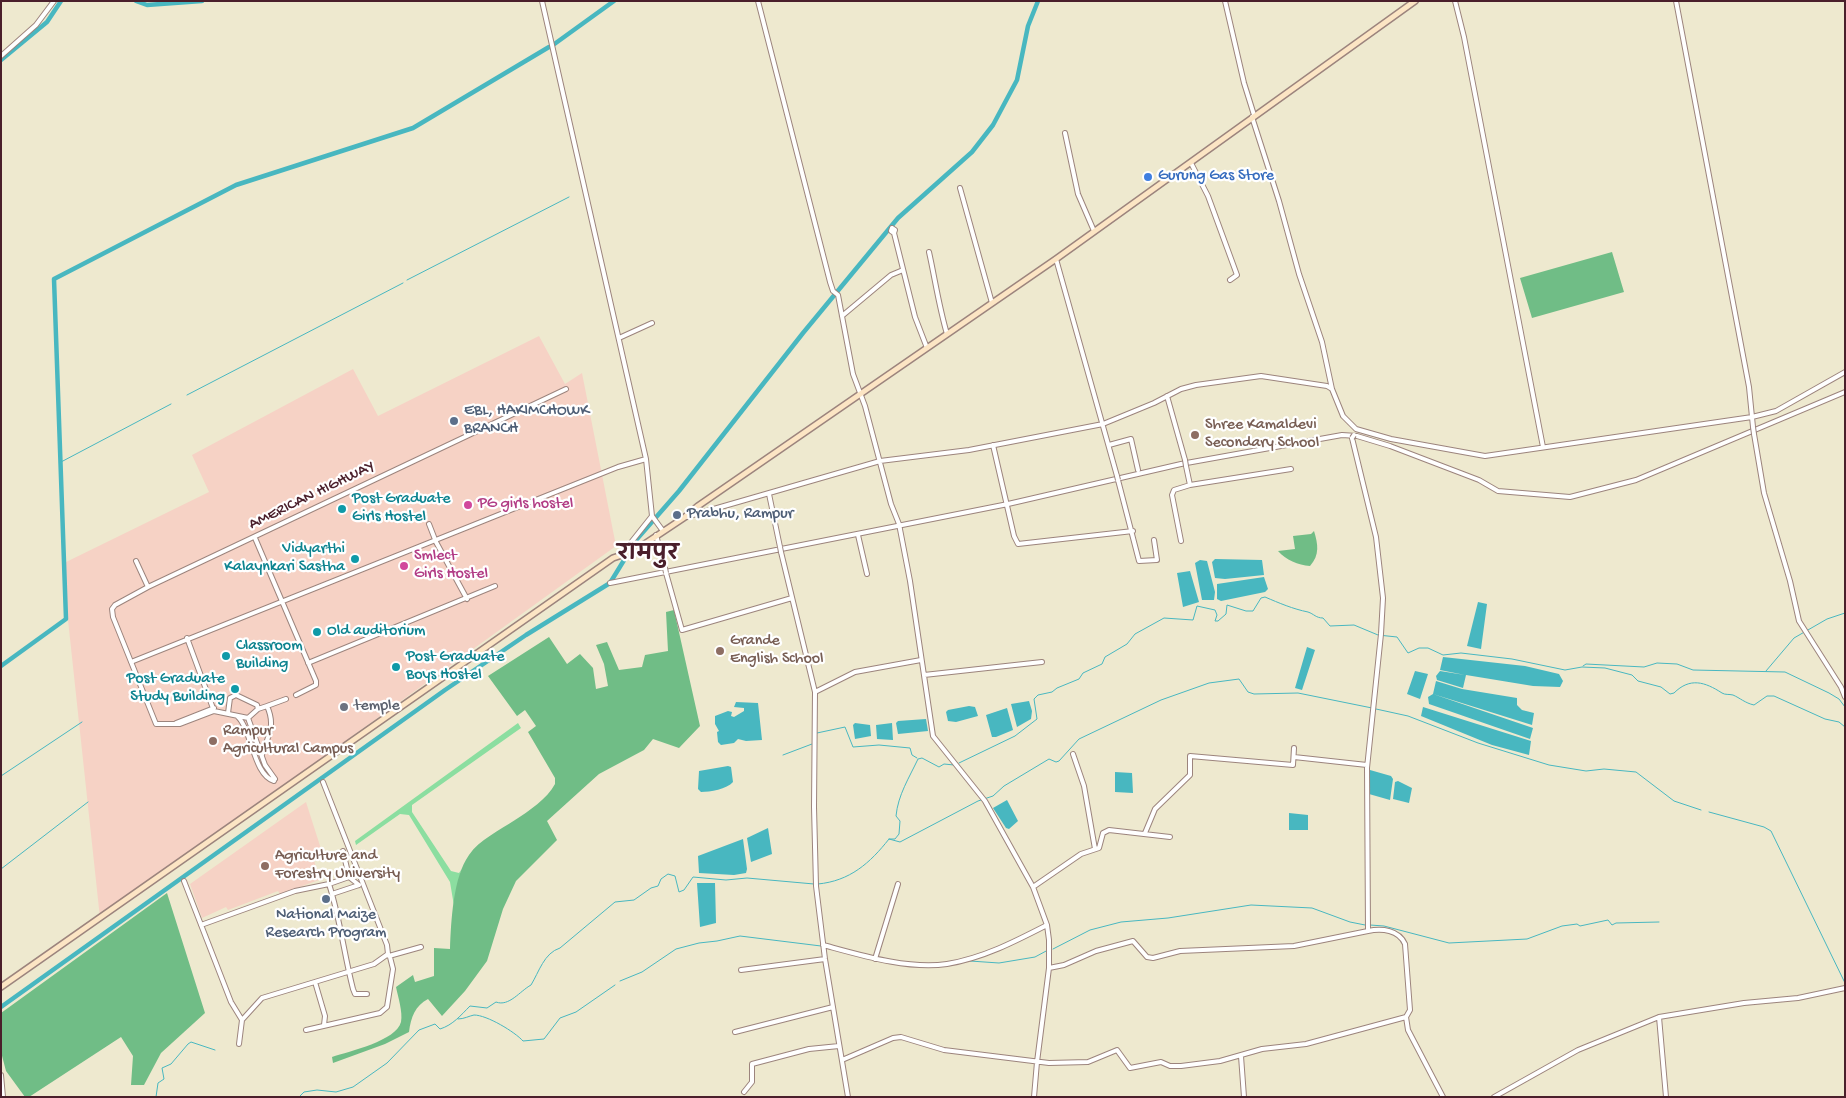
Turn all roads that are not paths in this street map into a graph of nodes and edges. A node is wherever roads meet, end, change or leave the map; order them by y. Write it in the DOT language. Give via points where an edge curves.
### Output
graph roads {
  1 [pos="54,1"];
  2 [pos="542,1"];
  3 [pos="758,1"];
  4 [pos="1225,1"];
  5 [pos="1415,1"];
  6 [pos="1455,1"];
  7 [pos="1677,2"];
  8 [pos="1,56"];
  9 [pos="1253,116"];
  10 [pos="1065,133"];
  11 [pos="1192,163"];
  12 [pos="960,188"];
  13 [pos="1094,232"];
  14 [pos="894,233"];
  15 [pos="928,252"];
  16 [pos="1056,259"];
  17 [pos="903,270"];
  18 [pos="1230,280"];
  19 [pos="992,303"];
  20 [pos="842,316"];
  21 [pos="652,323"];
  22 [pos="947,334"];
  23 [pos="618,338"];
  24 [pos="927,348"];
  25 [pos="1845,372"];
  26 [pos="566,389"];
  27 [pos="1332,389"];
  28 [pos="1845,392"];
  29 [pos="861,394"];
  30 [pos="1167,396"];
  31 [pos="1752,417"];
  32 [pos="1103,424"];
  33 [pos="1356,429"];
  34 [pos="993,445"];
  35 [pos="1109,445"];
  36 [pos="1543,447"];
  37 [pos="646,458"];
  38 [pos="880,461"];
  39 [pos="1138,470"];
  40 [pos="1291,470"];
  41 [pos="1190,485"];
  42 [pos="768,494"];
  43 [pos="1008,504"];
  44 [pos="652,517"];
  45 [pos="686,517"];
  46 [pos="429,524"];
  47 [pos="899,525"];
  48 [pos="663,531"];
  49 [pos="1133,531"];
  50 [pos="858,534"];
  51 [pos="656,535"];
  52 [pos="255,538"];
  53 [pos="1154,540"];
  54 [pos="1181,541"];
  55 [pos="436,542"];
  56 [pos="622,555"];
  57 [pos="136,561"];
  58 [pos="867,574"];
  59 [pos="610,583"];
  60 [pos="495,586"];
  61 [pos="148,587"];
  62 [pos="792,598"];
  63 [pos="467,599"];
  64 [pos="283,601"];
  65 [pos="187,638"];
  66 [pos="921,660"];
  67 [pos="131,662"];
  68 [pos="1042,662"];
  69 [pos="308,663"];
  70 [pos="924,675"];
  71 [pos="815,692"];
  72 [pos="296,695"];
  73 [pos="286,698"];
  74 [pos="1845,698"];
  75 [pos="267,706"];
  76 [pos="258,708"];
  77 [pos="214,709"];
  78 [pos="228,713"];
  79 [pos="233,715"];
  80 [pos="248,718"];
  81 [pos="1294,748"];
  82 [pos="1073,754"];
  83 [pos="262,755"];
  84 [pos="1294,757"];
  85 [pos="1367,765"];
  86 [pos="323,782"];
  87 [pos="1145,833"];
  88 [pos="1170,837"];
  89 [pos="1095,850"];
  90 [pos="343,851"];
  91 [pos="349,876"];
  92 [pos="184,881"];
  93 [pos="329,884"];
  94 [pos="361,884"];
  95 [pos="898,884"];
  96 [pos="1033,887"];
  97 [pos="332,894"];
  98 [pos="201,925"];
  99 [pos="1046,925"];
  100 [pos="1368,931"];
  101 [pos="823,945"];
  102 [pos="421,947"];
  103 [pos="389,956"];
  104 [pos="825,959"];
  105 [pos="875,959"];
  106 [pos="1049,968"];
  107 [pos="741,970"];
  108 [pos="349,972"];
  109 [pos="315,982"];
  110 [pos="1,987"];
  111 [pos="1845,988"];
  112 [pos="367,994"];
  113 [pos="833,1007"];
  114 [pos="1659,1017"];
  115 [pos="1406,1018"];
  116 [pos="242,1020"];
  117 [pos="324,1025"];
  118 [pos="306,1030"];
  119 [pos="735,1032"];
  120 [pos="239,1044"];
  121 [pos="839,1046"];
  122 [pos="1242,1056"];
  123 [pos="842,1060"];
  124 [pos="1036,1062"];
  125 [pos="1,1075"];
  126 [pos="744,1092"];
  127 [pos="2,1097"];
  128 [pos="848,1097"];
  129 [pos="1034,1097"];
  130 [pos="1244,1097"];
  131 [pos="1443,1097"];
  132 [pos="1494,1097"];
  133 [pos="1666,1097"];
  1 -- 8 [label="street" via="36,26"];
  2 -- 23 [label="street"];
  3 -- 20 [label="street"];
  4 -- 9 [label="street"];
  5 -- 9 [label="main road"];
  6 -- 36 [label="street"];
  7 -- 31 [label="street" via="1749,386"];
  9 -- 11 [label="main road"];
  9 -- 27 [label="street" via="1322,342"];
  10 -- 13 [label="street" via="1078,194"];
  11 -- 13 [label="main road"];
  11 -- 18 [label="street" via="1208,196 1237,275"];
  12 -- 19 [label="street"];
  13 -- 16 [label="main road"];
  14 -- 17 [label="street"];
  15 -- 22 [label="street"];
  16 -- 19 [label="main road"];
  16 -- 32 [label="street"];
  17 -- 20 [label="street" via="891,275"];
  17 -- 24 [label="street"];
  19 -- 22 [label="main road"];
  20 -- 29 [label="street" via="853,374"];
  21 -- 23 [label="street"];
  22 -- 24 [label="main road"];
  23 -- 37 [label="street"];
  24 -- 29 [label="main road"];
  25 -- 31 [label="street" via="1776,410"];
  26 -- 52 [label="street, AMERICAN HIGHWAY"];
  27 -- 30 [label="street" via="1261,376 1196,385"];
  27 -- 33 [label="street" via="1343,416"];
  28 -- 43 [label="street" via="1636,480 1570,497 1498,491 1479,480 1390,446 1342,435 1181,464"];
  29 -- 38 [label="street"];
  29 -- 45 [label="main road"];
  30 -- 32 [label="street"];
  30 -- 41 [label="street, bridge"];
  31 -- 36 [label="street"];
  31 -- 74 [label="street, bridge" via="1764,493 1799,621"];
  32 -- 34 [label="street"];
  32 -- 35 [label="street"];
  33 -- 36 [label="street" via="1391,439 1485,456"];
  33 -- 85 [label="street" via="1353,437 1376,537 1383,598"];
  34 -- 38 [label="street"];
  34 -- 43 [label="street"];
  35 -- 39 [label="street" via="1131,439"];
  35 -- 49 [label="street"];
  37 -- 44 [label="street"];
  37 -- 55 [label="street"];
  38 -- 42 [label="street"];
  38 -- 47 [label="street"];
  40 -- 41 [label="street"];
  41 -- 54 [label="street" via="1174,490 1172,495"];
  42 -- 45 [label="street"];
  42 -- 62 [label="street"];
  43 -- 47 [label="street"];
  43 -- 49 [label="street" via="1018,544"];
  44 -- 48 [label="street"];
  44 -- 56 [label="street"];
  45 -- 48 [label="main road"];
  46 -- 55 [label="street"];
  47 -- 50 [label="street"];
  47 -- 66 [label="street"];
  48 -- 51 [label="main road"];
  49 -- 53 [label="street" via="1139,561 1157,560"];
  50 -- 58 [label="street"];
  50 -- 59 [label="street"];
  51 -- 56 [label="main road" via="634,551"];
  51 -- 62 [label="street" via="682,630"];
  52 -- 61 [label="street, AMERICAN HIGHWAY"];
  52 -- 64 [label="street"];
  55 -- 63 [label="street"];
  55 -- 64 [label="street"];
  56 -- 110 [label="main road" via="463,662"];
  57 -- 61 [label="street"];
  60 -- 63 [label="street"];
  61 -- 67 [label="street, AMERICAN HIGHWAY" via="112,609"];
  62 -- 71 [label="street"];
  63 -- 69 [label="street"];
  64 -- 65 [label="street"];
  64 -- 69 [label="street"];
  65 -- 67 [label="street"];
  65 -- 77 [label="street"];
  66 -- 70 [label="street"];
  66 -- 71 [label="street" via="855,672"];
  67 -- 77 [label="street, AMERICAN HIGHWAY" via="156,724 176,724"];
  68 -- 70 [label="street"];
  69 -- 72 [label="street" via="316,685"];
  70 -- 96 [label="street" via="934,736 985,801"];
  71 -- 101 [label="street" via="816,884"];
  73 -- 75 [label="street"];
  75 -- 76 [label="street"];
  75 -- 83 [label="street" via="273,722"];
  76 -- 78 [label="street" via="236,695 230,698"];
  76 -- 80 [label="street"];
  77 -- 78 [label="street, AMERICAN HIGHWAY"];
  78 -- 79 [label="street, AMERICAN HIGHWAY"];
  79 -- 80 [label="street, AMERICAN HIGHWAY"];
  79 -- 83 [label="street" via="242,721 262,770 270,780 275,780"];
  80 -- 83 [label="street"];
  81 -- 84 [label="street"];
  82 -- 89 [label="street" via="1084,786"];
  84 -- 85 [label="street"];
  84 -- 87 [label="street" via="1293,766 1190,756 1190,775 1155,810"];
  85 -- 100 [label="street"];
  86 -- 94 [label="street"];
  87 -- 88 [label="street"];
  87 -- 89 [label="street" via="1109,830 1103,833 1099,848"];
  89 -- 96 [label="street" via="1081,854"];
  90 -- 91 [label="street"];
  91 -- 93 [label="street"];
  91 -- 94 [label="street"];
  92 -- 98 [label="street"];
  93 -- 97 [label="street"];
  93 -- 98 [label="street" via="295,890"];
  94 -- 97 [label="street"];
  94 -- 103 [label="street"];
  95 -- 105 [label="street"];
  96 -- 99 [label="street"];
  97 -- 108 [label="street"];
  98 -- 116 [label="street" via="231,1002"];
  99 -- 105 [label="street" via="1001,948 948,964"];
  99 -- 106 [label="street"];
  100 -- 106 [label="street" via="1294,946 1180,952 1153,958 1147,957 1133,942"];
  100 -- 115 [label="street" via="1376,929 1402,937 1410,1010"];
  101 -- 104 [label="street"];
  101 -- 105 [label="street"];
  102 -- 103 [label="street"];
  103 -- 108 [label="street"];
  103 -- 117 [label="street" via="393,969 387,1007 380,1013"];
  104 -- 107 [label="street"];
  104 -- 113 [label="street"];
  106 -- 124 [label="street"];
  108 -- 109 [label="street"];
  108 -- 112 [label="street" via="355,994"];
  109 -- 116 [label="street" via="262,998"];
  109 -- 117 [label="street" via="325,1016"];
  111 -- 114 [label="street" via="1798,998"];
  113 -- 119 [label="street"];
  113 -- 121 [label="street"];
  114 -- 132 [label="street" via="1578,1050"];
  114 -- 133 [label="street"];
  115 -- 122 [label="street" via="1306,1044 1262,1049"];
  115 -- 131 [label="street" via="1408,1030"];
  116 -- 120 [label="street"];
  117 -- 118 [label="street"];
  121 -- 123 [label="street"];
  121 -- 126 [label="street" via="809,1049 752,1064 752,1082"];
  122 -- 124 [label="street" via="1181,1066 1161,1062 1134,1069 1116,1050 1088,1062"];
  122 -- 130 [label="street"];
  123 -- 124 [label="street" via="893,1038 901,1038 944,1050"];
  123 -- 128 [label="street"];
  124 -- 129 [label="street"];
  125 -- 127 [label="street"];
}
